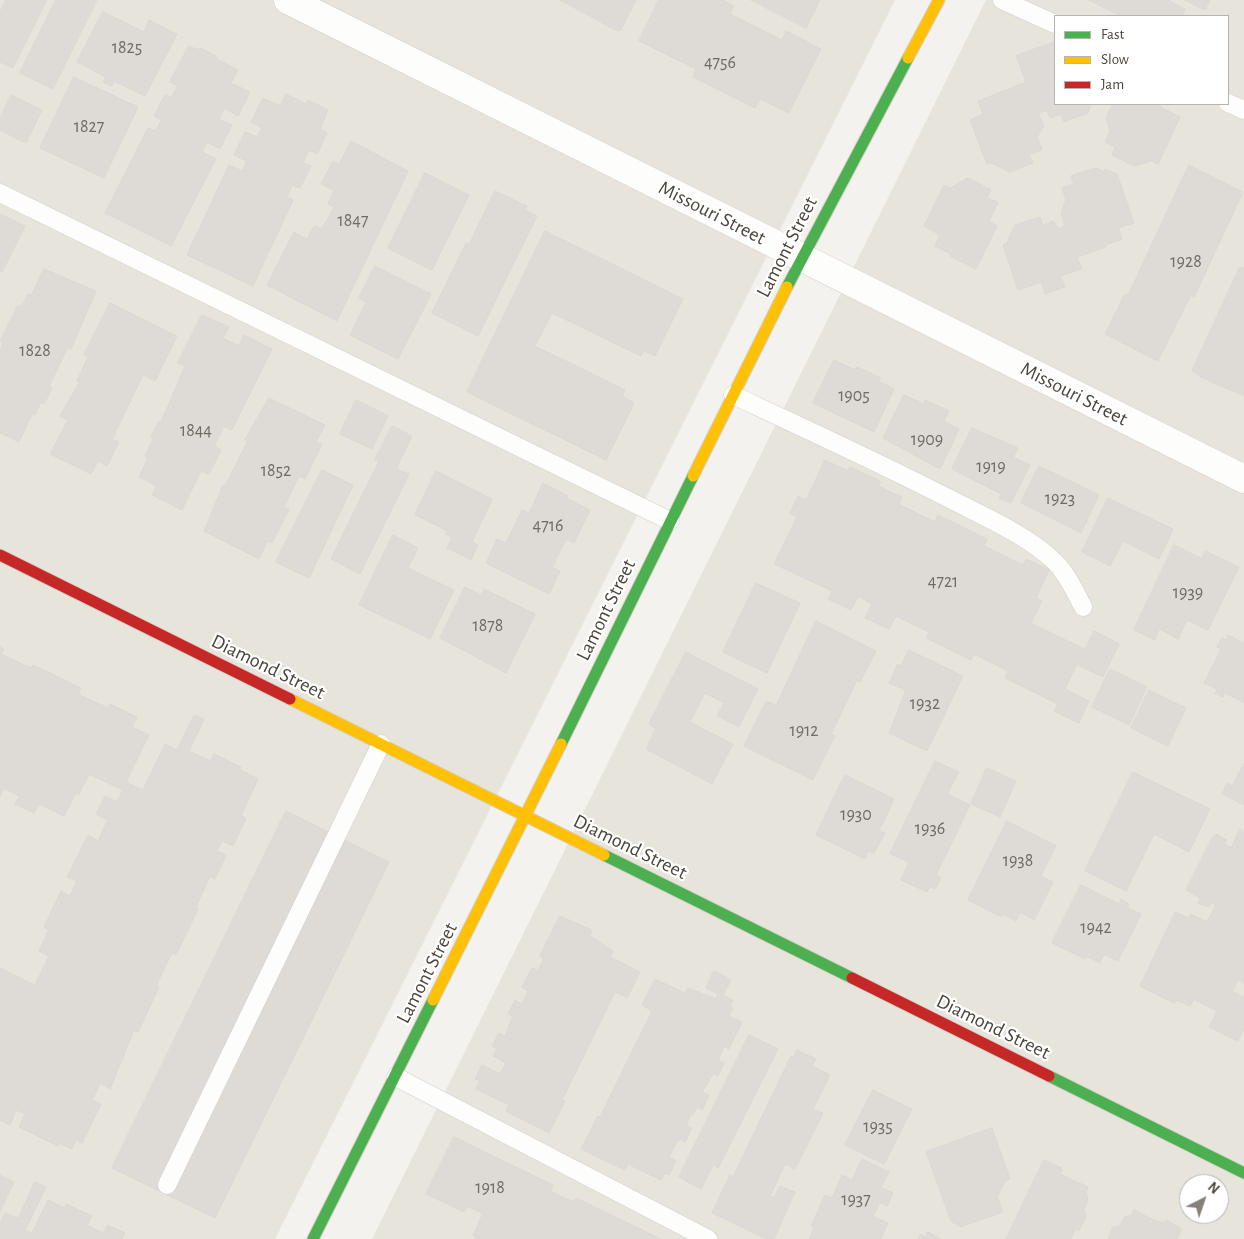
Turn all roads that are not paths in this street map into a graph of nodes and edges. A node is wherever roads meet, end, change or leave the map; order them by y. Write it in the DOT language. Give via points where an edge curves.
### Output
graph roads {
  1 [pos="288,0"];
  2 [pos="938,0"];
  3 [pos="1002,0"];
  4 [pos="1054,24"];
  5 [pos="1229,103"];
  6 [pos="1244,110"];
  7 [pos="0,193"];
  8 [pos="802,257"];
  9 [pos="733,395"];
  10 [pos="1244,479"];
  11 [pos="670,521"];
  12 [pos="0,555"];
  13 [pos="1083,607"];
  14 [pos="381,744"];
  15 [pos="526,816"];
  16 [pos="396,1077"];
  17 [pos="1244,1173"];
  18 [pos="167,1185"];
  19 [pos="313,1239"];
  20 [pos="708,1239"];
  1 -- 8 [label="street, Missouri Street"];
  2 -- 8 [label="street, Lamont Street"];
  3 -- 4 [label="lane"];
  5 -- 6 [label="lane"];
  7 -- 11 [label="lane"];
  8 -- 9 [label="street, Lamont Street"];
  8 -- 10 [label="street, Missouri Street"];
  9 -- 11 [label="street, Lamont Street"];
  9 -- 13 [label="lane" via="877,461 985,516 1039,548 1069,579"];
  11 -- 15 [label="street, Lamont Street"];
  12 -- 14 [label="street, Diamond Street"];
  14 -- 15 [label="street, Diamond Street"];
  14 -- 18 [label="lane"];
  15 -- 16 [label="street, Lamont Street"];
  15 -- 17 [label="street, Diamond Street"];
  16 -- 19 [label="street, Lamont Street"];
  16 -- 20 [label="lane"];
}
